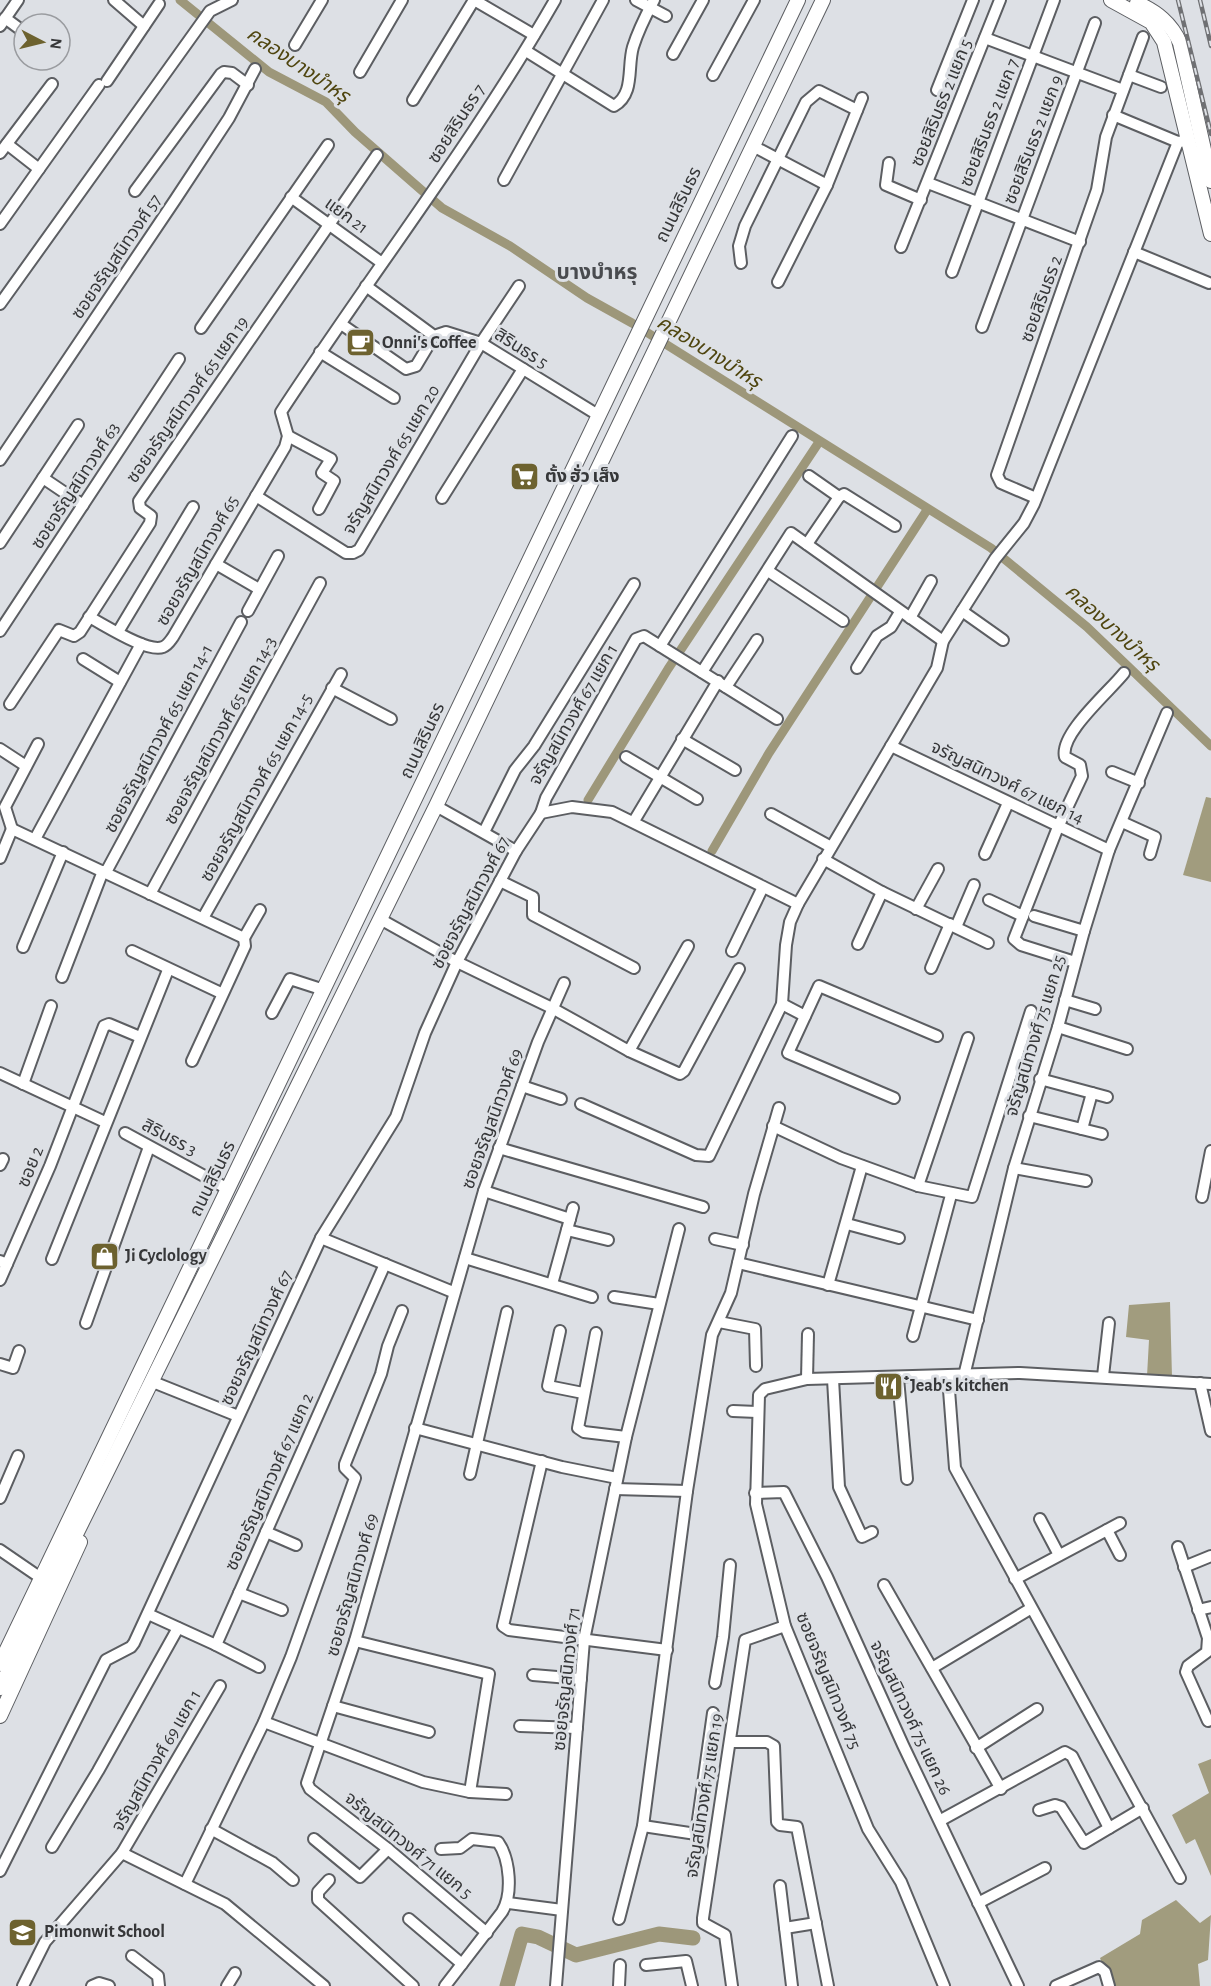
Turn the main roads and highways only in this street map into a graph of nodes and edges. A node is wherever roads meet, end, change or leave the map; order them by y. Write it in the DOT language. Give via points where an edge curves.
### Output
graph roads {
  1 [pos="798,0"];
  2 [pos="823,0"];
  3 [pos="1111,0"];
  4 [pos="1130,0"];
  5 [pos="1211,181"];
  6 [pos="1211,234"];
  7 [pos="460,704"];
  8 [pos="479,715"];
  9 [pos="454,719"];
  10 [pos="472,729"];
  11 [pos="98,1492"];
  12 [pos="80,1497"];
  13 [pos="39,1596"];
  14 [pos="0,1647"];
  15 [pos="0,1664"];
  16 [pos="0,1688"];
  17 [pos="0,1716"];
  1 -- 7 [label="main road, ถนนสิรินธร"];
  2 -- 8 [label="main road, ถนนสิรินธร"];
  3 -- 6 [label="main road" via="1142,15 1164,42 1183,141"];
  4 -- 5 [label="main road" via="1160,15 1175,33"];
  7 -- 8 [label="main road"];
  7 -- 9 [label="main road, ถนนสิรินธร"];
  8 -- 10 [label="main road, ถนนสิรินธร"];
  9 -- 10 [label="main road"];
  9 -- 12 [label="main road, ถนนสิรินธร"];
  10 -- 11 [label="main road, ถนนสิรินธร"];
  11 -- 13 [label="main road, ถนนสิรินธร"];
  11 -- 17 [label="main road, ถนนสิรินธร" via="69,1570"];
  12 -- 13 [label="main road, ถนนสิรินธร"];
  12 -- 14 [label="main road, ถนนสิรินธร" via="62,1523"];
  13 -- 15 [label="main road, ถนนสิรินธร"];
  13 -- 16 [label="main road, ถนนสิรินธร"];
}
